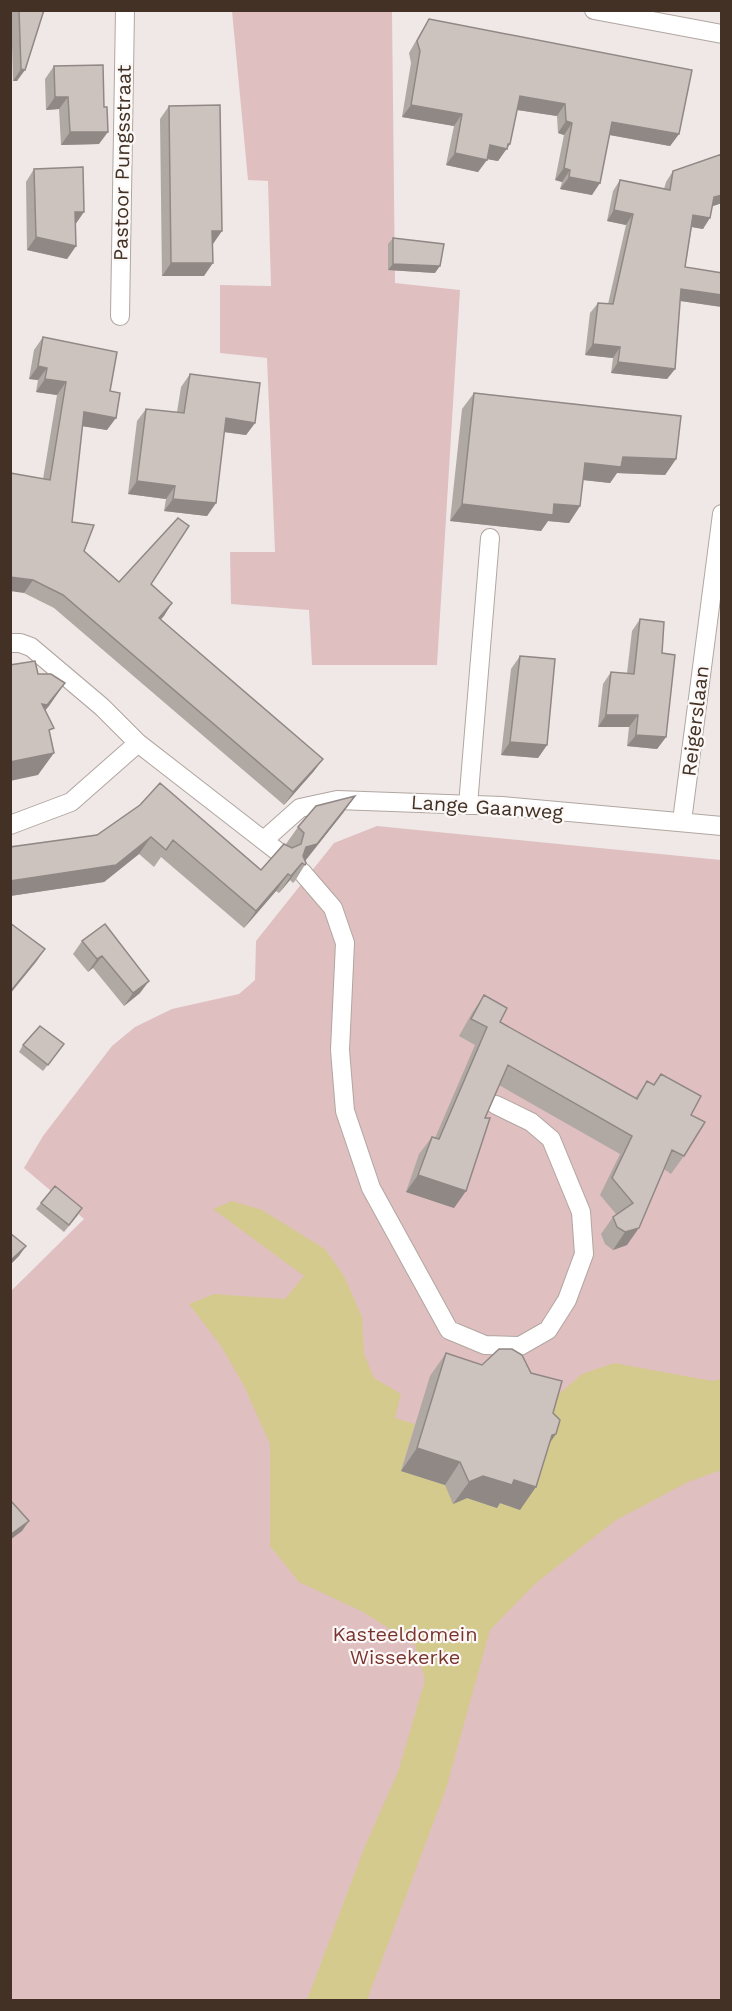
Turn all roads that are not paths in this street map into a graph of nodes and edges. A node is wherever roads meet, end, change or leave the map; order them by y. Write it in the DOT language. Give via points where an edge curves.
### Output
graph roads {
  1 [pos="125,10"];
  2 [pos="594,10"];
  3 [pos="722,34"];
  4 [pos="120,316"];
  5 [pos="722,514"];
  6 [pos="490,538"];
  7 [pos="10,643"];
  8 [pos="138,742"];
  9 [pos="468,805"];
  10 [pos="682,821"];
  11 [pos="10,825"];
  12 [pos="722,826"];
  13 [pos="264,840"];
  14 [pos="281,854"];
  15 [pos="302,872"];
  16 [pos="496,1105"];
  1 -- 4 [label="street, Pastoor Pungsstraat"];
  2 -- 3 [label="street"];
  5 -- 10 [label="street, Reigerslaan"];
  6 -- 9 [label="street"];
  7 -- 8 [label="street" via="31,647"];
  8 -- 11 [label="street" via="70,802"];
  8 -- 13 [label="street"];
  9 -- 10 [label="street, Lange Gaanweg"];
  9 -- 13 [label="street, Lange Gaanweg" via="337,800 300,808"];
  10 -- 12 [label="street, Lange Gaanweg"];
  13 -- 14 [label="street"];
  15 -- 16 [label="street" via="333,908 345,943 340,1050 345,1111 370,1188 449,1330 485,1345 520,1346 548,1330 567,1300 584,1254 581,1212 551,1139 531,1122"];
}
